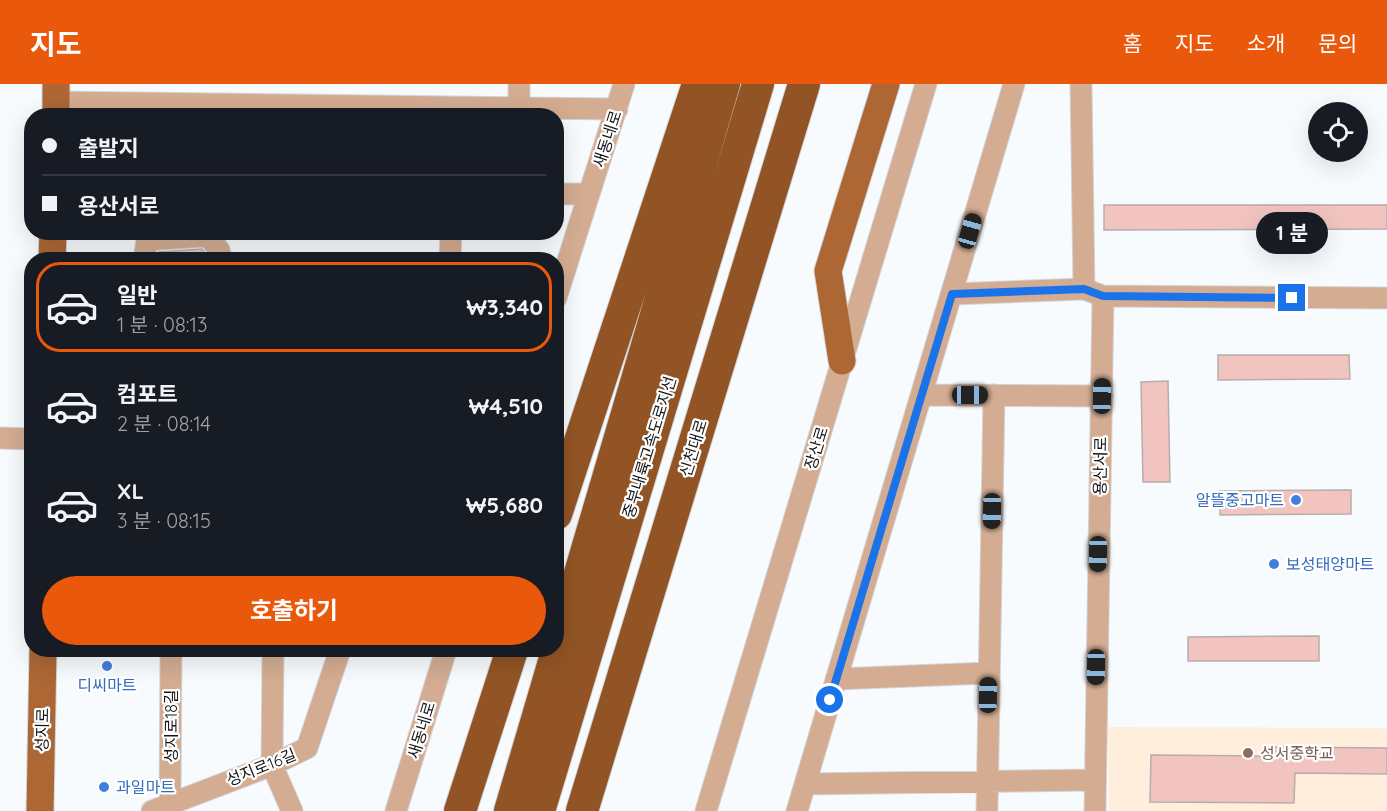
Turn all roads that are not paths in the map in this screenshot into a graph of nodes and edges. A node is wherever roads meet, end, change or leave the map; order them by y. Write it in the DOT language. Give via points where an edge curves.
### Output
graph roads {
  1 [pos="519,84"];
  2 [pos="624,84"];
  3 [pos="698,84"];
  4 [pos="724,84"];
  5 [pos="758,84"];
  6 [pos="804,84"];
  7 [pos="886,84"];
  8 [pos="926,84"];
  9 [pos="1014,84"];
  10 [pos="1080,84"];
  11 [pos="56,101"];
  12 [pos="519,107"];
  13 [pos="177,108"];
  14 [pos="493,108"];
  15 [pos="616,108"];
  16 [pos="564,194"];
  17 [pos="589,194"];
  18 [pos="210,240"];
  19 [pos="220,252"];
  20 [pos="564,262"];
  21 [pos="1094,293"];
  22 [pos="952,294"];
  23 [pos="1387,298"];
  24 [pos="842,361"];
  25 [pos="922,394"];
  26 [pos="994,395"];
  27 [pos="1102,396"];
  28 [pos="0,438"];
  29 [pos="24,439"];
  30 [pos="564,490"];
  31 [pos="564,628"];
  32 [pos="43,657"];
  33 [pos="171,657"];
  34 [pos="273,657"];
  35 [pos="338,657"];
  36 [pos="444,657"];
  37 [pos="510,657"];
  38 [pos="555,657"];
  39 [pos="988,673"];
  40 [pos="836,679"];
  41 [pos="272,765"];
  42 [pos="1094,780"];
  43 [pos="986,782"];
  44 [pos="805,784"];
  45 [pos="161,807"];
  46 [pos="40,811"];
  47 [pos="291,811"];
  48 [pos="396,811"];
  49 [pos="460,811"];
  50 [pos="510,811"];
  51 [pos="539,811"];
  52 [pos="582,811"];
  53 [pos="706,811"];
  54 [pos="796,811"];
  55 [pos="987,811"];
  56 [pos="1095,811"];
  1 -- 12 [label="street"];
  2 -- 15 [label="street, 새동네로"];
  3 -- 30 [label="highway"];
  4 -- 31 [label="highway, 중부내륙고속도로지선"];
  5 -- 51 [label="highway, 중부내륙고속도로지선"];
  6 -- 52 [label="highway, 신천대로"];
  7 -- 24 [label="main road" via="828,271"];
  8 -- 24 [label="street, 장산로"];
  9 -- 22 [label="street"];
  10 -- 21 [label="street, 용산서로"];
  11 -- 13 [label="street"];
  12 -- 14 [label="street"];
  12 -- 15 [label="street"];
  15 -- 17 [label="street, 새동네로"];
  16 -- 17 [label="street"];
  17 -- 20 [label="street, 새동네로"];
  18 -- 19 [label="street"];
  21 -- 22 [label="street"];
  21 -- 23 [label="street"];
  21 -- 27 [label="street, 용산서로"];
  22 -- 25 [label="street"];
  24 -- 53 [label="street, 장산로"];
  25 -- 26 [label="street"];
  25 -- 40 [label="street"];
  26 -- 27 [label="street"];
  26 -- 39 [label="street"];
  27 -- 42 [label="street, 용산서로"];
  28 -- 29 [label="street"];
  32 -- 46 [label="main road, 성지로"];
  33 -- 45 [label="street, 성지로18길"];
  34 -- 41 [label="street"];
  35 -- 41 [label="street, 성지로16길" via="307,748"];
  36 -- 48 [label="street, 새동네로"];
  37 -- 49 [label="highway"];
  38 -- 50 [label="highway, 중부내륙고속도로지선"];
  39 -- 40 [label="street"];
  39 -- 43 [label="street"];
  40 -- 44 [label="street"];
  41 -- 45 [label="street, 성지로16길"];
  41 -- 47 [label="street"];
  42 -- 43 [label="street"];
  42 -- 56 [label="street, 용산서로"];
  43 -- 44 [label="street"];
  43 -- 55 [label="street"];
  44 -- 54 [label="street"];
}
